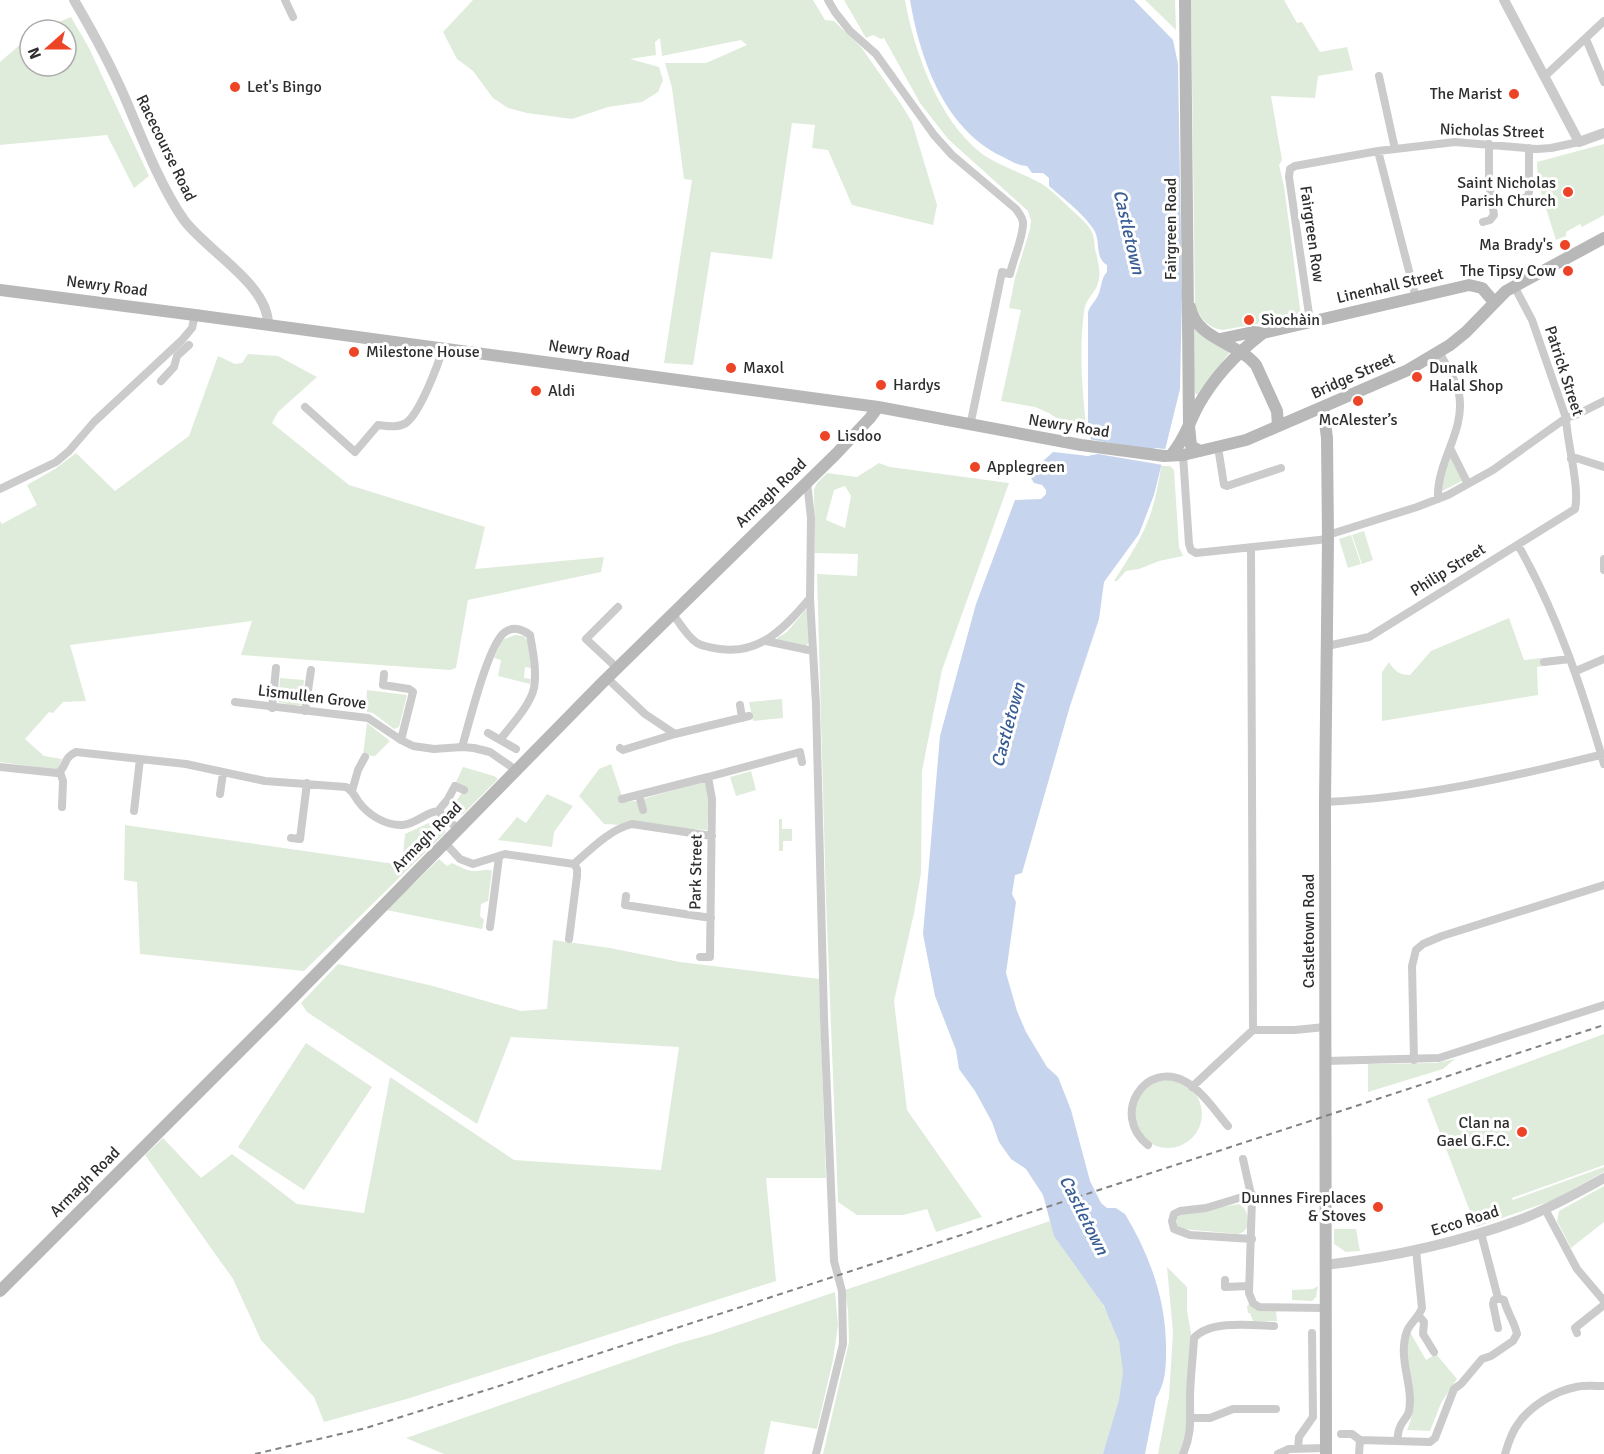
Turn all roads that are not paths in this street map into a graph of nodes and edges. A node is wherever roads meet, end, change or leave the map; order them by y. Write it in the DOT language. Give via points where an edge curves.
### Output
graph roads {
  1 [pos="74,0"];
  2 [pos="285,0"];
  3 [pos="828,0"];
  4 [pos="1185,0"];
  5 [pos="1504,0"];
  6 [pos="293,17"];
  7 [pos="1604,21"];
  8 [pos="1586,39"];
  9 [pos="1379,76"];
  10 [pos="1545,76"];
  11 [pos="1604,82"];
  12 [pos="1604,133"];
  13 [pos="1579,142"];
  14 [pos="1489,144"];
  15 [pos="1529,148"];
  16 [pos="1395,149"];
  17 [pos="1378,151"];
  18 [pos="1515,201"];
  19 [pos="1483,222"];
  20 [pos="1603,240"];
  21 [pos="1514,286"];
  22 [pos="0,290"];
  23 [pos="1188,297"];
  24 [pos="1416,298"];
  25 [pos="1494,302"];
  26 [pos="195,315"];
  27 [pos="1310,321"];
  28 [pos="268,324"];
  29 [pos="1263,333"];
  30 [pos="1220,339"];
  31 [pos="189,345"];
  32 [pos="444,348"];
  33 [pos="1240,352"];
  34 [pos="1439,352"];
  35 [pos="159,361"];
  36 [pos="169,372"];
  37 [pos="161,381"];
  38 [pos="1604,401"];
  39 [pos="305,407"];
  40 [pos="878,407"];
  41 [pos="1323,407"];
  42 [pos="1566,418"];
  43 [pos="970,426"];
  44 [pos="1189,426"];
  45 [pos="1278,426"];
  46 [pos="1218,447"];
  47 [pos="1450,448"];
  48 [pos="1200,451"];
  49 [pos="1172,456"];
  50 [pos="1571,459"];
  51 [pos="1604,467"];
  52 [pos="1281,468"];
  53 [pos="807,482"];
  54 [pos="1468,484"];
  55 [pos="0,489"];
  56 [pos="1438,499"];
  57 [pos="1576,504"];
  58 [pos="1328,537"];
  59 [pos="1518,545"];
  60 [pos="1251,548"];
  61 [pos="1604,559"];
  62 [pos="1604,570"];
  63 [pos="810,597"];
  64 [pos="618,607"];
  65 [pos="673,614"];
  66 [pos="766,641"];
  67 [pos="1327,646"];
  68 [pos="813,651"];
  69 [pos="1570,659"];
  70 [pos="1604,659"];
  71 [pos="1544,662"];
  72 [pos="617,668"];
  73 [pos="276,669"];
  74 [pos="311,670"];
  75 [pos="1576,671"];
  76 [pos="384,674"];
  77 [pos="607,678"];
  78 [pos="234,702"];
  79 [pos="740,705"];
  80 [pos="272,708"];
  81 [pos="305,711"];
  82 [pos="488,733"];
  83 [pos="675,734"];
  84 [pos="401,740"];
  85 [pos="500,740"];
  86 [pos="462,747"];
  87 [pos="620,748"];
  88 [pos="516,749"];
  89 [pos="365,757"];
  90 [pos="1603,758"];
  91 [pos="140,759"];
  92 [pos="802,762"];
  93 [pos="0,768"];
  94 [pos="516,770"];
  95 [pos="60,772"];
  96 [pos="223,773"];
  97 [pos="708,777"];
  98 [pos="307,783"];
  99 [pos="464,790"];
  100 [pos="352,791"];
  101 [pos="220,795"];
  102 [pos="639,795"];
  103 [pos="622,799"];
  104 [pos="1325,802"];
  105 [pos="62,807"];
  106 [pos="643,810"];
  107 [pos="134,811"];
  108 [pos="438,811"];
  109 [pos="458,829"];
  110 [pos="712,836"];
  111 [pos="291,838"];
  112 [pos="445,843"];
  113 [pos="499,856"];
  114 [pos="574,864"];
  115 [pos="1604,885"];
  116 [pos="627,896"];
  117 [pos="482,909"];
  118 [pos="492,910"];
  119 [pos="711,918"];
  120 [pos="490,927"];
  121 [pos="569,939"];
  122 [pos="700,957"];
  123 [pos="1604,1005"];
  124 [pos="1325,1027"];
  125 [pos="1253,1029"];
  126 [pos="1414,1060"];
  127 [pos="1325,1061"];
  128 [pos="1192,1087"];
  129 [pos="1228,1126"];
  130 [pos="1148,1145"];
  131 [pos="1243,1159"];
  132 [pos="1604,1179"];
  133 [pos="1252,1194"];
  134 [pos="1545,1209"];
  135 [pos="1480,1233"];
  136 [pos="1252,1239"];
  137 [pos="1416,1250"];
  138 [pos="1325,1265"];
  139 [pos="1225,1280"];
  140 [pos="1249,1286"];
  141 [pos="0,1291"];
  142 [pos="1498,1298"];
  143 [pos="1604,1303"];
  144 [pos="1325,1308"];
  145 [pos="1419,1316"];
  146 [pos="1274,1326"];
  147 [pos="1498,1328"];
  148 [pos="1312,1333"];
  149 [pos="1577,1333"];
  150 [pos="1434,1352"];
  151 [pos="1604,1386"];
  152 [pos="1276,1409"];
  153 [pos="1192,1418"];
  154 [pos="1341,1434"];
  155 [pos="1359,1440"];
  156 [pos="1397,1441"];
  157 [pos="1298,1448"];
  158 [pos="1326,1451"];
  159 [pos="816,1454"];
  160 [pos="1183,1454"];
  161 [pos="1278,1454"];
  162 [pos="1359,1454"];
  163 [pos="1505,1454"];
  1 -- 28 [label="street, Racecourse Road" via="184,220 256,291"];
  2 -- 6 [label="street"];
  3 -- 43 [label="street" via="850,31 876,54 934,135 1021,217 1022,232 1010,274 1002,272"];
  4 -- 23 [label="main road, Fairgreen Road"];
  5 -- 10 [label="street"];
  7 -- 8 [label="street"];
  8 -- 10 [label="street"];
  8 -- 11 [label="street"];
  9 -- 16 [label="street"];
  10 -- 13 [label="street"];
  12 -- 13 [label="street, Nicholas Street"];
  13 -- 15 [label="street, Nicholas Street"];
  14 -- 15 [label="street, Nicholas Street"];
  14 -- 16 [label="street, Nicholas Street" via="1455,142"];
  14 -- 19 [label="street" via="1494,215"];
  15 -- 18 [label="street" via="1530,192"];
  16 -- 17 [label="street, Nicholas Street"];
  17 -- 24 [label="street"];
  17 -- 27 [label="street, Fairgreen Row" via="1290,169"];
  20 -- 21 [label="main road, Bridge Street"];
  21 -- 25 [label="main road, Bridge Street"];
  21 -- 42 [label="street, Patrick Street" via="1532,320"];
  22 -- 26 [label="main road, Newry Road"];
  23 -- 30 [label="main road" via="1200,326"];
  23 -- 44 [label="main road, Fairgreen Road"];
  24 -- 25 [label="main road, Linenhall Street" via="1469,285 1482,288"];
  24 -- 27 [label="main road, Linenhall Street"];
  25 -- 34 [label="main road, Bridge Street" via="1467,332"];
  26 -- 28 [label="main road, Newry Road"];
  26 -- 35 [label="street" via="192,328"];
  27 -- 29 [label="main road, Linenhall Street"];
  28 -- 32 [label="main road, Newry Road"];
  29 -- 30 [label="main road"];
  29 -- 33 [label="main road, Linenhall Street"];
  30 -- 33 [label="main road"];
  31 -- 36 [label="street" via="177,356"];
  32 -- 39 [label="street" via="415,413 398,426 378,425 355,452"];
  32 -- 40 [label="main road, Newry Road"];
  33 -- 44 [label="main road, Linenhall Street" via="1223,369"];
  33 -- 45 [label="main road" via="1260,371 1277,411"];
  34 -- 41 [label="main road, Bridge Street"];
  34 -- 47 [label="street" via="1458,392 1460,406"];
  35 -- 36 [label="street"];
  35 -- 55 [label="street" via="56,462"];
  36 -- 37 [label="street"];
  38 -- 42 [label="street"];
  40 -- 43 [label="main road, Newry Road"];
  40 -- 53 [label="main road, Armagh Road"];
  41 -- 45 [label="main road, Bridge Street"];
  41 -- 58 [label="main road, Castletown Road"];
  42 -- 50 [label="street, Patrick Street"];
  42 -- 54 [label="street"];
  43 -- 49 [label="main road, Newry Road"];
  44 -- 48 [label="main road, Fairgreen Road" via="1191,446"];
  44 -- 49 [label="main road"];
  45 -- 46 [label="main road, Bridge Street"];
  46 -- 48 [label="main road, Bridge Street"];
  46 -- 52 [label="street" via="1227,486"];
  47 -- 54 [label="street"];
  47 -- 56 [label="street" via="1442,467"];
  48 -- 49 [label="main road, Bridge Street"];
  49 -- 60 [label="street" via="1191,550 1196,553"];
  50 -- 51 [label="street"];
  50 -- 57 [label="street, Patrick Street"];
  53 -- 63 [label="street" via="811,518"];
  53 -- 65 [label="main road, Armagh Road"];
  54 -- 56 [label="street"];
  56 -- 58 [label="street"];
  57 -- 59 [label="street, Philip Street" via="1572,512"];
  58 -- 60 [label="street"];
  58 -- 67 [label="main road, Castletown Road"];
  59 -- 67 [label="street, Philip Street" via="1369,637"];
  59 -- 69 [label="street"];
  60 -- 125 [label="street"];
  61 -- 62 [label="street"];
  63 -- 66 [label="street"];
  63 -- 68 [label="street"];
  64 -- 72 [label="street" via="586,639"];
  65 -- 66 [label="street" via="690,637 705,646 727,650"];
  65 -- 72 [label="main road, Armagh Road"];
  66 -- 68 [label="street"];
  67 -- 104 [label="main road, Castletown Road"];
  68 -- 159 [label="street" via="833,1247 842,1291 843,1344"];
  69 -- 71 [label="street"];
  69 -- 75 [label="street"];
  70 -- 75 [label="street"];
  72 -- 77 [label="main road, Armagh Road"];
  73 -- 80 [label="street"];
  74 -- 81 [label="street"];
  75 -- 90 [label="street"];
  76 -- 84 [label="street" via="383,685 412,692"];
  77 -- 83 [label="street" via="645,714"];
  77 -- 94 [label="main road, Armagh Road"];
  78 -- 80 [label="street, Lismullen Grove"];
  79 -- 83 [label="street" via="745,717"];
  80 -- 81 [label="street, Lismullen Grove"];
  81 -- 84 [label="street, Lismullen Grove" via="368,718"];
  82 -- 85 [label="street"];
  83 -- 87 [label="street"];
  84 -- 86 [label="street, Lismullen Grove" via="434,749"];
  85 -- 86 [label="street" via="534,687 530,635 522,629 504,633 492,649"];
  85 -- 88 [label="street"];
  86 -- 94 [label="street, Lismullen Grove" via="490,752"];
  89 -- 100 [label="street"];
  90 -- 104 [label="street" via="1395,797"];
  91 -- 95 [label="street" via="76,752 66,759"];
  91 -- 96 [label="street"];
  91 -- 107 [label="street"];
  92 -- 97 [label="street" via="800,752"];
  93 -- 95 [label="street"];
  94 -- 109 [label="main road, Armagh Road"];
  95 -- 105 [label="street"];
  96 -- 98 [label="street"];
  96 -- 101 [label="street"];
  97 -- 102 [label="street"];
  97 -- 110 [label="street, Park Street"];
  98 -- 100 [label="street"];
  98 -- 111 [label="street" via="300,839"];
  99 -- 108 [label="street" via="455,786"];
  100 -- 108 [label="street" via="371,815 392,824 407,824"];
  102 -- 103 [label="street"];
  102 -- 106 [label="street"];
  104 -- 124 [label="main road, Castletown Road"];
  108 -- 109 [label="street"];
  109 -- 112 [label="main road, Armagh Road"];
  110 -- 114 [label="street" via="632,824 606,837"];
  110 -- 119 [label="street, Park Street"];
  112 -- 113 [label="street" via="460,859 473,864"];
  112 -- 141 [label="main road, Armagh Road"];
  113 -- 114 [label="street"];
  113 -- 118 [label="street"];
  114 -- 121 [label="street" via="577,876"];
  115 -- 126 [label="street" via="1442,936 1416,950 1412,966"];
  116 -- 119 [label="street" via="625,905"];
  117 -- 118 [label="street"];
  118 -- 120 [label="street"];
  119 -- 122 [label="street, Park Street" via="710,957"];
  123 -- 126 [label="street" via="1450,1055"];
  124 -- 125 [label="street"];
  124 -- 127 [label="main road, Castletown Road"];
  125 -- 128 [label="street"];
  126 -- 127 [label="street"];
  127 -- 138 [label="main road, Castletown Road"];
  128 -- 129 [label="street"];
  128 -- 130 [label="street" via="1167,1077 1149,1082 1138,1093 1132,1106 1132,1123"];
  131 -- 133 [label="street"];
  132 -- 134 [label="street, Ecco Road"];
  133 -- 136 [label="street"];
  133 -- 136 [label="street" via="1206,1208 1180,1211 1172,1221 1174,1229 1190,1235"];
  134 -- 135 [label="street, Ecco Road"];
  134 -- 143 [label="street" via="1577,1269"];
  135 -- 137 [label="street, Ecco Road"];
  135 -- 142 [label="street"];
  136 -- 140 [label="street"];
  137 -- 138 [label="street, Ecco Road"];
  137 -- 145 [label="street" via="1422,1308"];
  138 -- 144 [label="main road, Castletown Road"];
  139 -- 140 [label="street" via="1225,1287"];
  140 -- 144 [label="street" via="1253,1303 1259,1307"];
  142 -- 147 [label="street" via="1493,1304"];
  142 -- 156 [label="street" via="1504,1300 1516,1326 1513,1341 1482,1359 1454,1389 1430,1442"];
  143 -- 149 [label="street" via="1575,1328"];
  144 -- 158 [label="main road, Castletown Road"];
  145 -- 150 [label="street" via="1424,1322 1423,1334"];
  145 -- 156 [label="street" via="1407,1330 1404,1342 1409,1412"];
  146 -- 153 [label="street" via="1242,1324 1200,1331 1194,1338"];
  148 -- 157 [label="street" via="1313,1417 1299,1437"];
  151 -- 163 [label="street" via="1576,1387 1541,1403 1518,1423"];
  152 -- 153 [label="street" via="1233,1409 1210,1418"];
  153 -- 160 [label="street"];
  154 -- 155 [label="street" via="1352,1434"];
  155 -- 156 [label="street"];
  155 -- 162 [label="street"];
  157 -- 158 [label="street"];
  157 -- 161 [label="street"];
}
